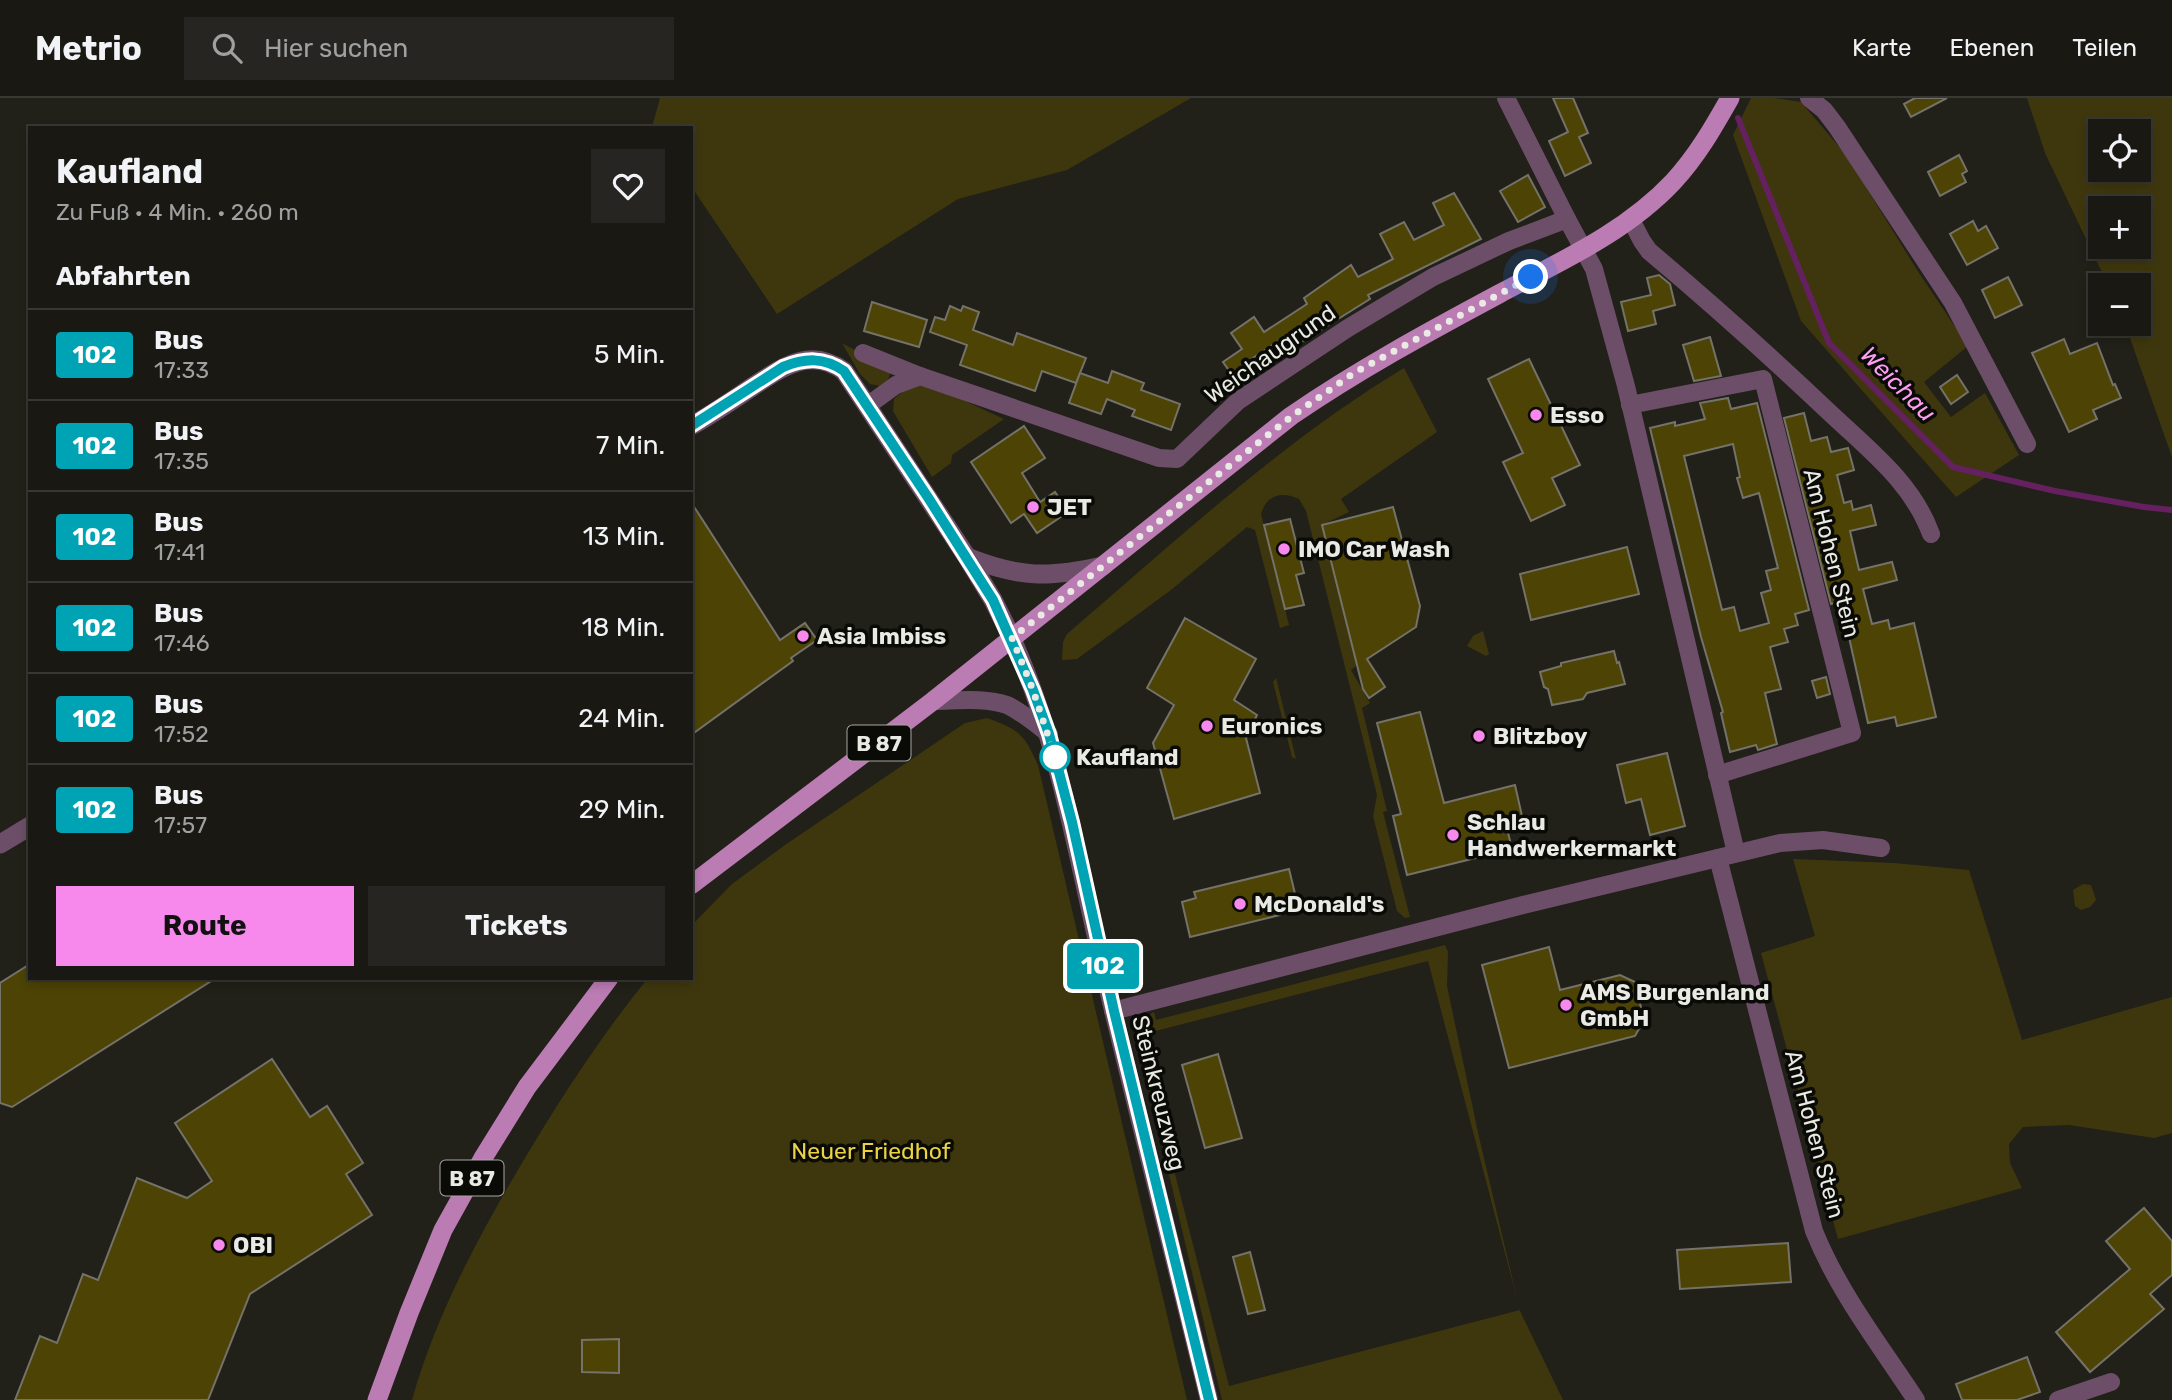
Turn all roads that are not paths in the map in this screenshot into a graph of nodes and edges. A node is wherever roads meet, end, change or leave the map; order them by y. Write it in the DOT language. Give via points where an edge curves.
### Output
graph roads {
  1 [pos="1506,98"];
  2 [pos="1730,98"];
  3 [pos="1809,98"];
  4 [pos="1567,219"];
  5 [pos="1631,220"];
  6 [pos="1584,249"];
  7 [pos="863,354"];
  8 [pos="920,376"];
  9 [pos="1630,405"];
  10 [pos="867,406"];
  11 [pos="693,425"];
  12 [pos="2027,444"];
  13 [pos="1931,534"];
  14 [pos="967,557"];
  15 [pos="1103,566"];
  16 [pos="1012,638"];
  17 [pos="933,701"];
  18 [pos="1049,734"];
  19 [pos="1717,775"];
  20 [pos="28,827"];
  21 [pos="0,844"];
  22 [pos="1881,848"];
  23 [pos="1727,855"];
  24 [pos="693,883"];
  25 [pos="607,980"];
  26 [pos="1114,1011"];
  27 [pos="2110,1382"];
  28 [pos="377,1400"];
  29 [pos="1209,1400"];
  30 [pos="1916,1400"];
  31 [pos="2058,1400"];
  1 -- 4 [label="street"];
  2 -- 5 [label="main road, B 87" via="1689,163"];
  3 -- 12 [label="street" via="1837,127 1954,303"];
  4 -- 6 [label="street"];
  4 -- 8 [label="street, Weichaugrund" via="1433,277 1348,328 1238,401 1177,459 1159,458"];
  5 -- 6 [label="main road, B 87"];
  5 -- 13 [label="street" via="1649,251 1772,358 1902,481 1923,511"];
  6 -- 9 [label="street, Am Hohen Stein" via="1594,269"];
  6 -- 15 [label="main road, B 87" via="1354,373 1292,416"];
  7 -- 8 [label="street, Weichaugrund"];
  8 -- 10 [label="street" via="896,385"];
  9 -- 19 [label="street, Am Hohen Stein"];
  9 -- 19 [label="street, Am Hohen Stein" via="1763,379 1852,733"];
  10 -- 11 [label="street" via="844,371 827,361 806,360 783,367"];
  10 -- 14 [label="street"];
  14 -- 15 [label="street" via="1015,573 1065,573"];
  14 -- 16 [label="street"];
  15 -- 16 [label="main road, B 87"];
  16 -- 17 [label="main road, B 87"];
  16 -- 18 [label="street, Steinkreuzweg"];
  17 -- 18 [label="street" via="1005,705"];
  17 -- 24 [label="main road, B 87"];
  18 -- 26 [label="street, Steinkreuzweg"];
  19 -- 23 [label="street, Am Hohen Stein"];
  20 -- 21 [label="street"];
  22 -- 23 [label="street" via="1804,840"];
  23 -- 26 [label="street"];
  23 -- 30 [label="street, Am Hohen Stein" via="1814,1231 1868,1332"];
  25 -- 28 [label="main road, B 87" via="527,1087 443,1230"];
  26 -- 29 [label="street, Steinkreuzweg"];
  27 -- 31 [label="street"];
}
